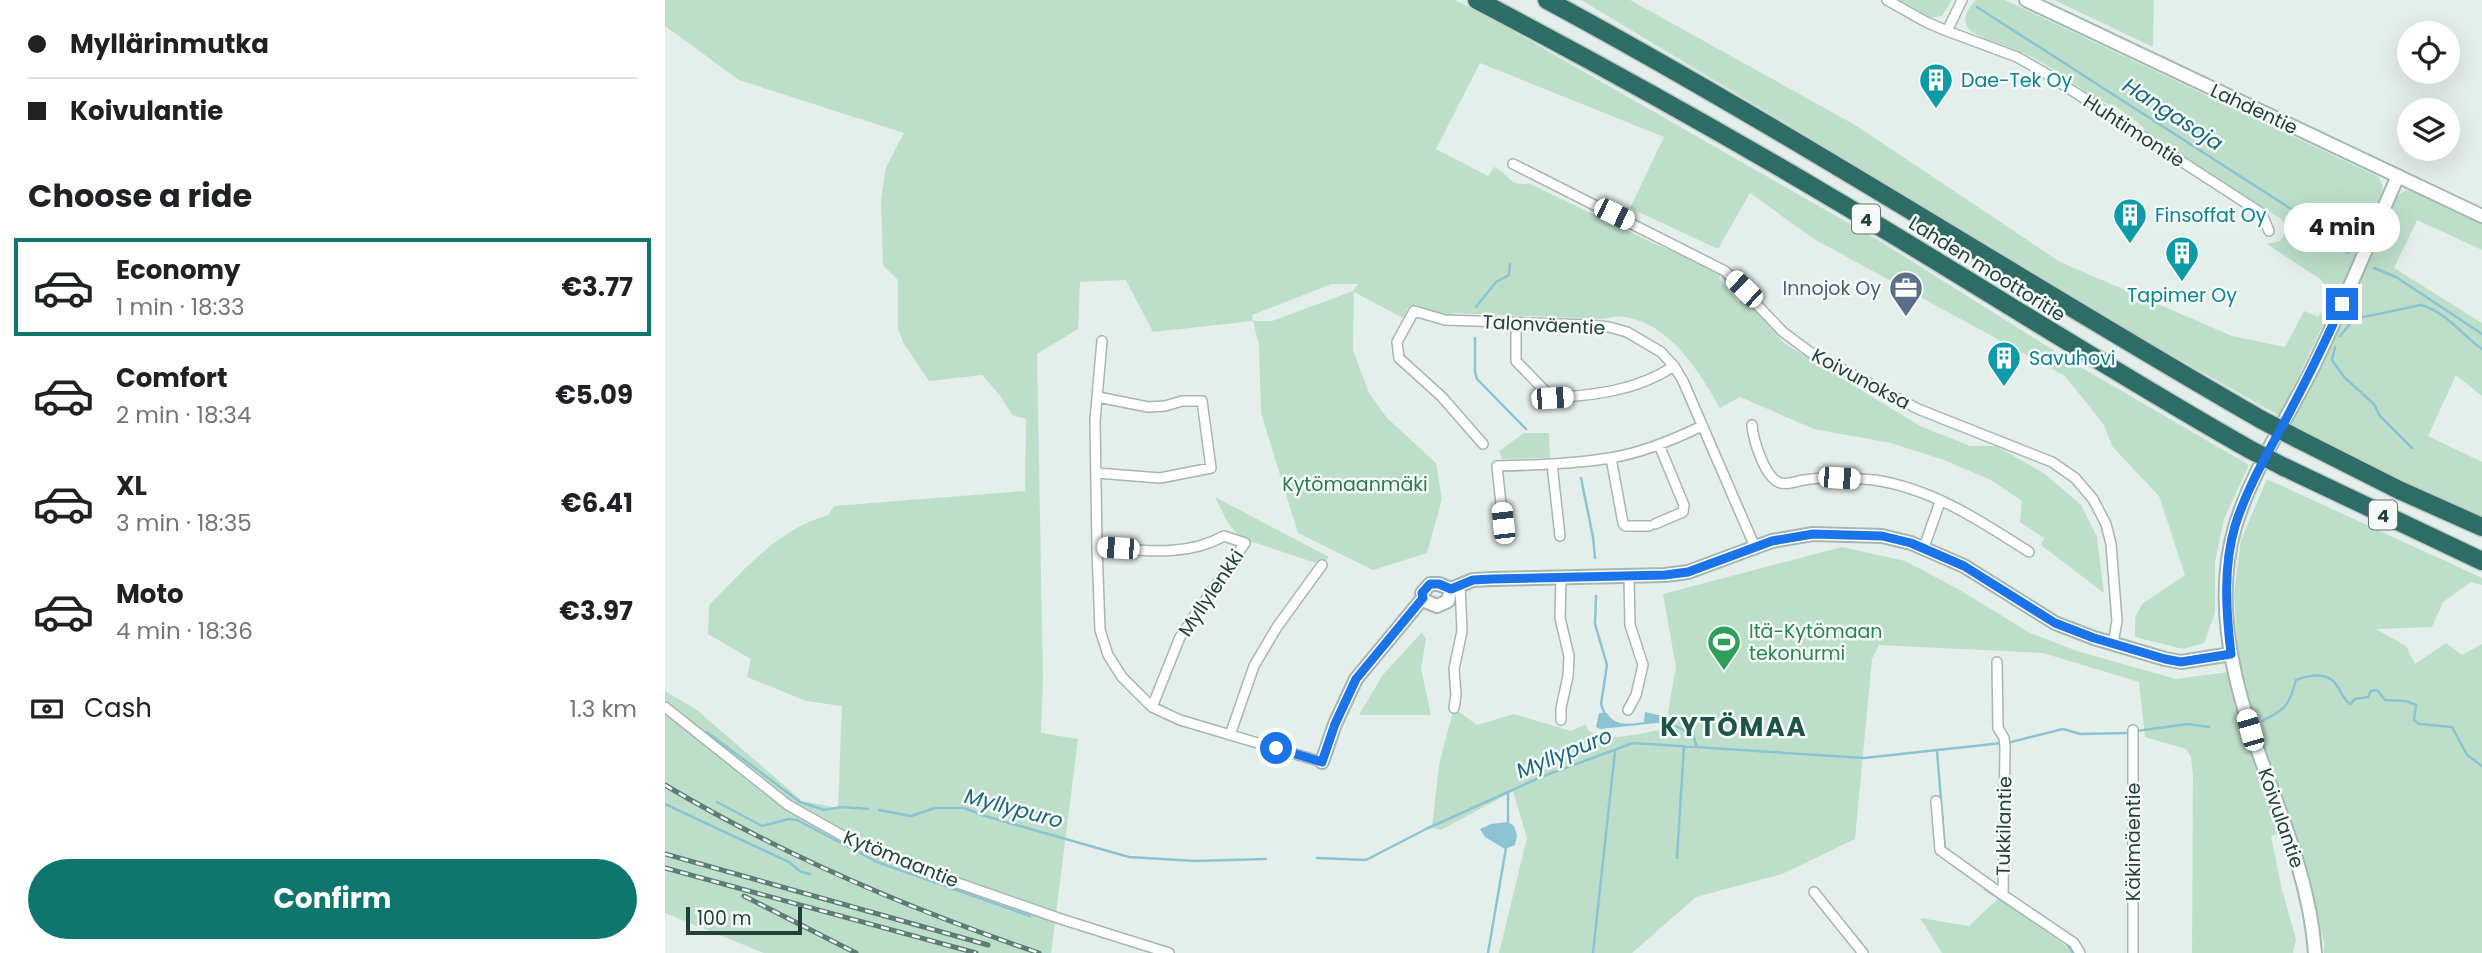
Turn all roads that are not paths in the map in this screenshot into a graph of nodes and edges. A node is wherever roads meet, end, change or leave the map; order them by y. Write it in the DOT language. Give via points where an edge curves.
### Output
graph roads {
  1 [pos="1477,0"];
  2 [pos="1546,0"];
  3 [pos="1887,0"];
  4 [pos="1962,0"];
  5 [pos="2026,0"];
  6 [pos="1947,31"];
  7 [pos="1513,164"];
  8 [pos="2397,176"];
  9 [pos="2482,216"];
  10 [pos="2269,232"];
  11 [pos="1516,324"];
  12 [pos="1102,341"];
  13 [pos="1674,366"];
  14 [pos="1098,397"];
  15 [pos="1752,425"];
  16 [pos="1702,426"];
  17 [pos="1483,444"];
  18 [pos="1659,445"];
  19 [pos="1611,458"];
  20 [pos="1552,464"];
  21 [pos="1097,473"];
  22 [pos="1940,502"];
  23 [pos="1503,523"];
  24 [pos="2482,527"];
  25 [pos="1560,537"];
  26 [pos="1097,547"];
  27 [pos="1755,547"];
  28 [pos="1924,547"];
  29 [pos="2029,552"];
  30 [pos="2482,561"];
  31 [pos="1322,565"];
  32 [pos="1629,577"];
  33 [pos="1561,578"];
  34 [pos="1456,587"];
  35 [pos="1423,598"];
  36 [pos="2113,643"];
  37 [pos="2231,654"];
  38 [pos="1997,662"];
  39 [pos="665,707"];
  40 [pos="1152,707"];
  41 [pos="1454,708"];
  42 [pos="1628,710"];
  43 [pos="1561,720"];
  44 [pos="2133,730"];
  45 [pos="1230,735"];
  46 [pos="1322,762"];
  47 [pos="1936,801"];
  48 [pos="1814,892"];
  49 [pos="2003,895"];
  50 [pos="1168,953"];
  51 [pos="1863,953"];
  52 [pos="2080,953"];
  53 [pos="2133,953"];
  54 [pos="2315,953"];
  1 -- 30 [label="highway, Lahden moottoritie / 4, bridge" via="1833,198 2249,449"];
  2 -- 24 [label="highway, Lahden moottoritie / 4, bridge" via="1672,68 2262,420"];
  3 -- 6 [label="street, Huhtimontie"];
  4 -- 6 [label="street"];
  5 -- 8 [label="street, Lahdentie"];
  6 -- 10 [label="street, Huhtimontie" via="2017,57 2045,73 2255,209"];
  7 -- 36 [label="street, Koivunoksa" via="1725,271 1783,332 1810,352 1918,409 2052,461 2075,478 2093,499 2111,544 2117,621"];
  8 -- 9 [label="street, Lahdentie"];
  8 -- 37 [label="street, Koivulantie" via="2235,526 2226,596"];
  11 -- 13 [label="street, Talonväentie" via="1618,329 1651,345"];
  11 -- 13 [label="street" via="1516,361 1552,398 1605,394"];
  11 -- 17 [label="street, Talonväentie" via="1445,320 1414,311 1397,342 1399,358 1442,397"];
  12 -- 14 [label="street"];
  13 -- 16 [label="street, Talonväentie"];
  14 -- 21 [label="street"];
  14 -- 21 [label="street" via="1149,407 1202,401 1211,468 1160,478"];
  15 -- 22 [label="street" via="1754,440 1776,481 1875,481 1925,492"];
  16 -- 18 [label="street"];
  16 -- 27 [label="street, Talonväentie"];
  18 -- 19 [label="street"];
  18 -- 19 [label="street" via="1684,505 1683,512 1652,525 1623,523"];
  19 -- 20 [label="street"];
  20 -- 23 [label="street" via="1497,467"];
  20 -- 25 [label="street"];
  21 -- 26 [label="street"];
  22 -- 28 [label="street"];
  22 -- 29 [label="street"];
  26 -- 40 [label="street" via="1100,630 1108,655 1122,677"];
  26 -- 40 [label="street, Myllylenkki" via="1161,552 1207,545 1224,536 1245,543 1180,637"];
  27 -- 28 [label="street" via="1813,534 1855,534"];
  27 -- 32 [label="street" via="1688,572"];
  28 -- 36 [label="street" via="2055,623"];
  31 -- 45 [label="street" via="1254,666"];
  32 -- 33 [label="street"];
  32 -- 42 [label="street" via="1630,625 1643,665"];
  33 -- 34 [label="street" via="1473,580"];
  33 -- 43 [label="street" via="1560,618 1569,656"];
  34 -- 35 [label="street" via="1430,584"];
  34 -- 35 [label="street" via="1441,605"];
  34 -- 41 [label="street" via="1462,631 1454,669"];
  35 -- 46 [label="street" via="1356,679"];
  36 -- 37 [label="street" via="2181,662"];
  37 -- 54 [label="street, Koivulantie" via="2250,730 2298,864"];
  38 -- 49 [label="street, Tukkilantie" via="1998,728 2004,742"];
  39 -- 50 [label="street, Kytömaantie" via="779,799 859,845"];
  40 -- 45 [label="street"];
  44 -- 53 [label="street, Käkimäentie"];
  45 -- 46 [label="street"];
  47 -- 49 [label="street" via="1940,850"];
  48 -- 51 [label="street"];
  49 -- 52 [label="street, Tukkilantie" via="2074,943"];
}
